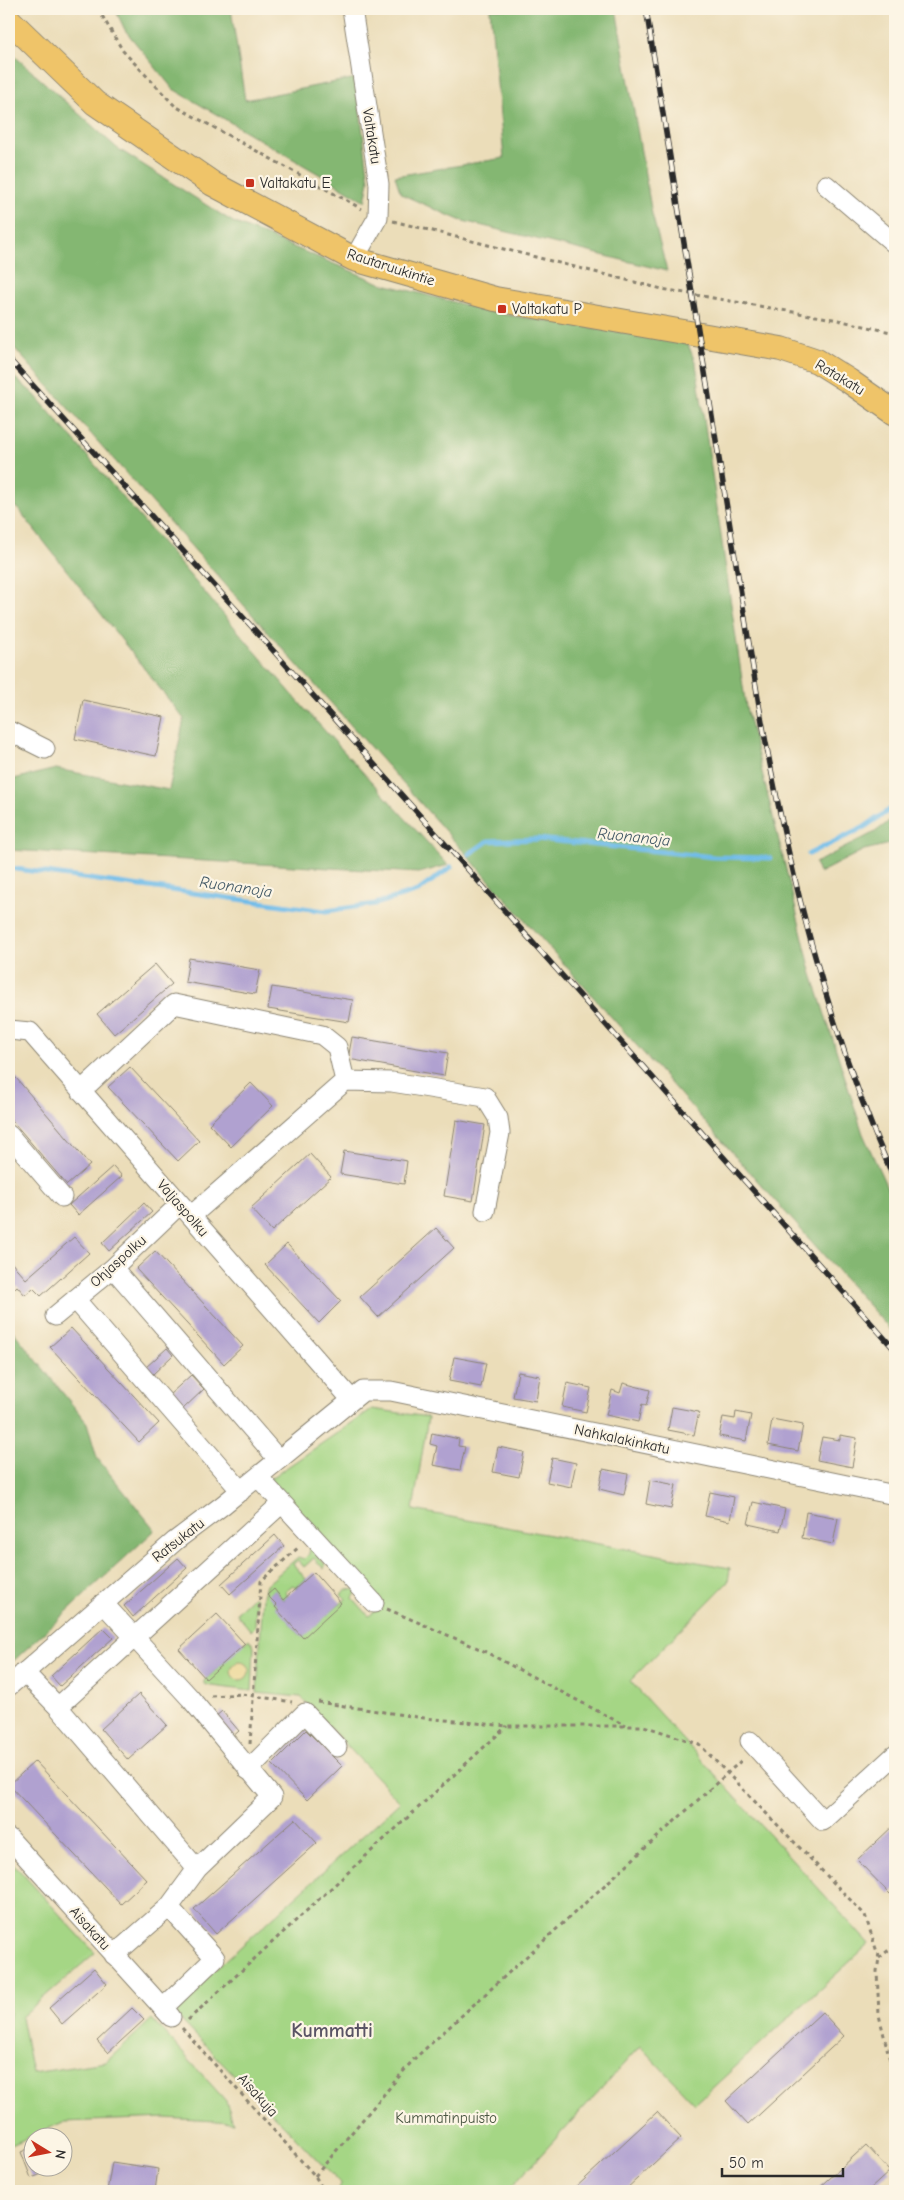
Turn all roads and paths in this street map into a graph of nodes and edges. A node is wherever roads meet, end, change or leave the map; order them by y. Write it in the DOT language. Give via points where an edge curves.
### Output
graph roads {
  1 [pos="98,9"];
  2 [pos="352,9"];
  3 [pos="9,20"];
  4 [pos="826,185"];
  5 [pos="378,217"];
  6 [pos="895,244"];
  7 [pos="354,259"];
  8 [pos="895,332"];
  9 [pos="781,349"];
  10 [pos="895,413"];
  11 [pos="9,731"];
  12 [pos="45,749"];
  13 [pos="9,1030"];
  14 [pos="345,1081"];
  15 [pos="81,1091"];
  16 [pos="9,1135"];
  17 [pos="62,1197"];
  18 [pos="185,1210"];
  19 [pos="485,1211"];
  20 [pos="113,1268"];
  21 [pos="75,1299"];
  22 [pos="55,1316"];
  23 [pos="351,1399"];
  24 [pos="278,1459"];
  25 [pos="258,1476"];
  26 [pos="241,1491"];
  27 [pos="895,1495"];
  28 [pos="282,1503"];
  29 [pos="311,1535"];
  30 [pos="103,1603"];
  31 [pos="374,1604"];
  32 [pos="135,1636"];
  33 [pos="24,1672"];
  34 [pos="9,1686"];
  35 [pos="254,1696"];
  36 [pos="190,1698"];
  37 [pos="297,1702"];
  38 [pos="315,1702"];
  39 [pos="58,1707"];
  40 [pos="508,1726"];
  41 [pos="627,1726"];
  42 [pos="752,1744"];
  43 [pos="337,1748"];
  44 [pos="895,1755"];
  45 [pos="248,1770"];
  46 [pos="727,1773"];
  47 [pos="9,1838"];
  48 [pos="197,1869"];
  49 [pos="169,1907"];
  50 [pos="895,1946"];
  51 [pos="114,1955"];
  52 [pos="879,1958"];
  53 [pos="172,2017"];
  54 [pos="895,2081"];
  55 [pos="315,2176"];
  56 [pos="324,2191"];
  1 -- 5 [label="path" via="123,51 175,106"];
  2 -- 5 [label="street, Valtakatu" via="379,184"];
  3 -- 7 [label="main road, Rautaruukintie" via="95,103 213,184"];
  4 -- 6 [label="street"];
  5 -- 7 [label="street, Valtakatu"];
  5 -- 8 [label="path" via="662,289"];
  7 -- 9 [label="main road, Rautaruukintie" via="495,299"];
  9 -- 10 [label="main road, Ratakatu" via="817,362"];
  11 -- 12 [label="street"];
  13 -- 15 [label="street, Valjaspolku" via="30,1032"];
  14 -- 15 [label="street" via="336,1048 322,1035 174,1004"];
  14 -- 18 [label="street, Ohjaspolku"];
  14 -- 19 [label="street" via="392,1082 485,1097 498,1118 500,1133"];
  15 -- 18 [label="street, Valjaspolku"];
  16 -- 17 [label="street"];
  18 -- 20 [label="street, Ohjaspolku"];
  18 -- 23 [label="street, Valjaspolku"];
  20 -- 21 [label="street, Ohjaspolku"];
  20 -- 24 [label="street"];
  21 -- 22 [label="street, Ohjaspolku"];
  21 -- 26 [label="street"];
  23 -- 24 [label="street, Ratsukatu"];
  23 -- 27 [label="street, Nahkalakinkatu" via="363,1391 391,1391"];
  24 -- 25 [label="street, Ratsukatu"];
  25 -- 26 [label="street, Ratsukatu"];
  25 -- 28 [label="street"];
  26 -- 30 [label="street, Ratsukatu" via="175,1541"];
  28 -- 29 [label="street"];
  28 -- 32 [label="street"];
  29 -- 31 [label="street"];
  29 -- 35 [label="path" via="261,1582"];
  30 -- 32 [label="street"];
  30 -- 33 [label="street, Ratsukatu"];
  31 -- 41 [label="path" via="480,1649"];
  32 -- 36 [label="street"];
  32 -- 39 [label="street"];
  33 -- 34 [label="street, Ratsukatu"];
  33 -- 39 [label="street"];
  35 -- 36 [label="path"];
  35 -- 37 [label="path"];
  35 -- 45 [label="path"];
  36 -- 45 [label="street"];
  38 -- 40 [label="path"];
  39 -- 48 [label="street"];
  40 -- 41 [label="path"];
  40 -- 53 [label="path"];
  41 -- 46 [label="path" via="644,1726 699,1744"];
  42 -- 44 [label="street" via="823,1821"];
  42 -- 46 [label="path"];
  43 -- 45 [label="street" via="305,1713"];
  45 -- 48 [label="street" via="272,1797"];
  46 -- 52 [label="path" via="865,1915"];
  46 -- 55 [label="path" via="413,2060"];
  47 -- 51 [label="street, Aisakatu"];
  48 -- 49 [label="street"];
  49 -- 51 [label="street"];
  49 -- 53 [label="street" via="215,1958"];
  50 -- 52 [label="path"];
  51 -- 53 [label="street, Aisakatu"];
  52 -- 54 [label="path" via="876,1971 880,2015"];
  53 -- 55 [label="path, Aisakuja"];
  55 -- 56 [label="path, Aisakuja"];
}
